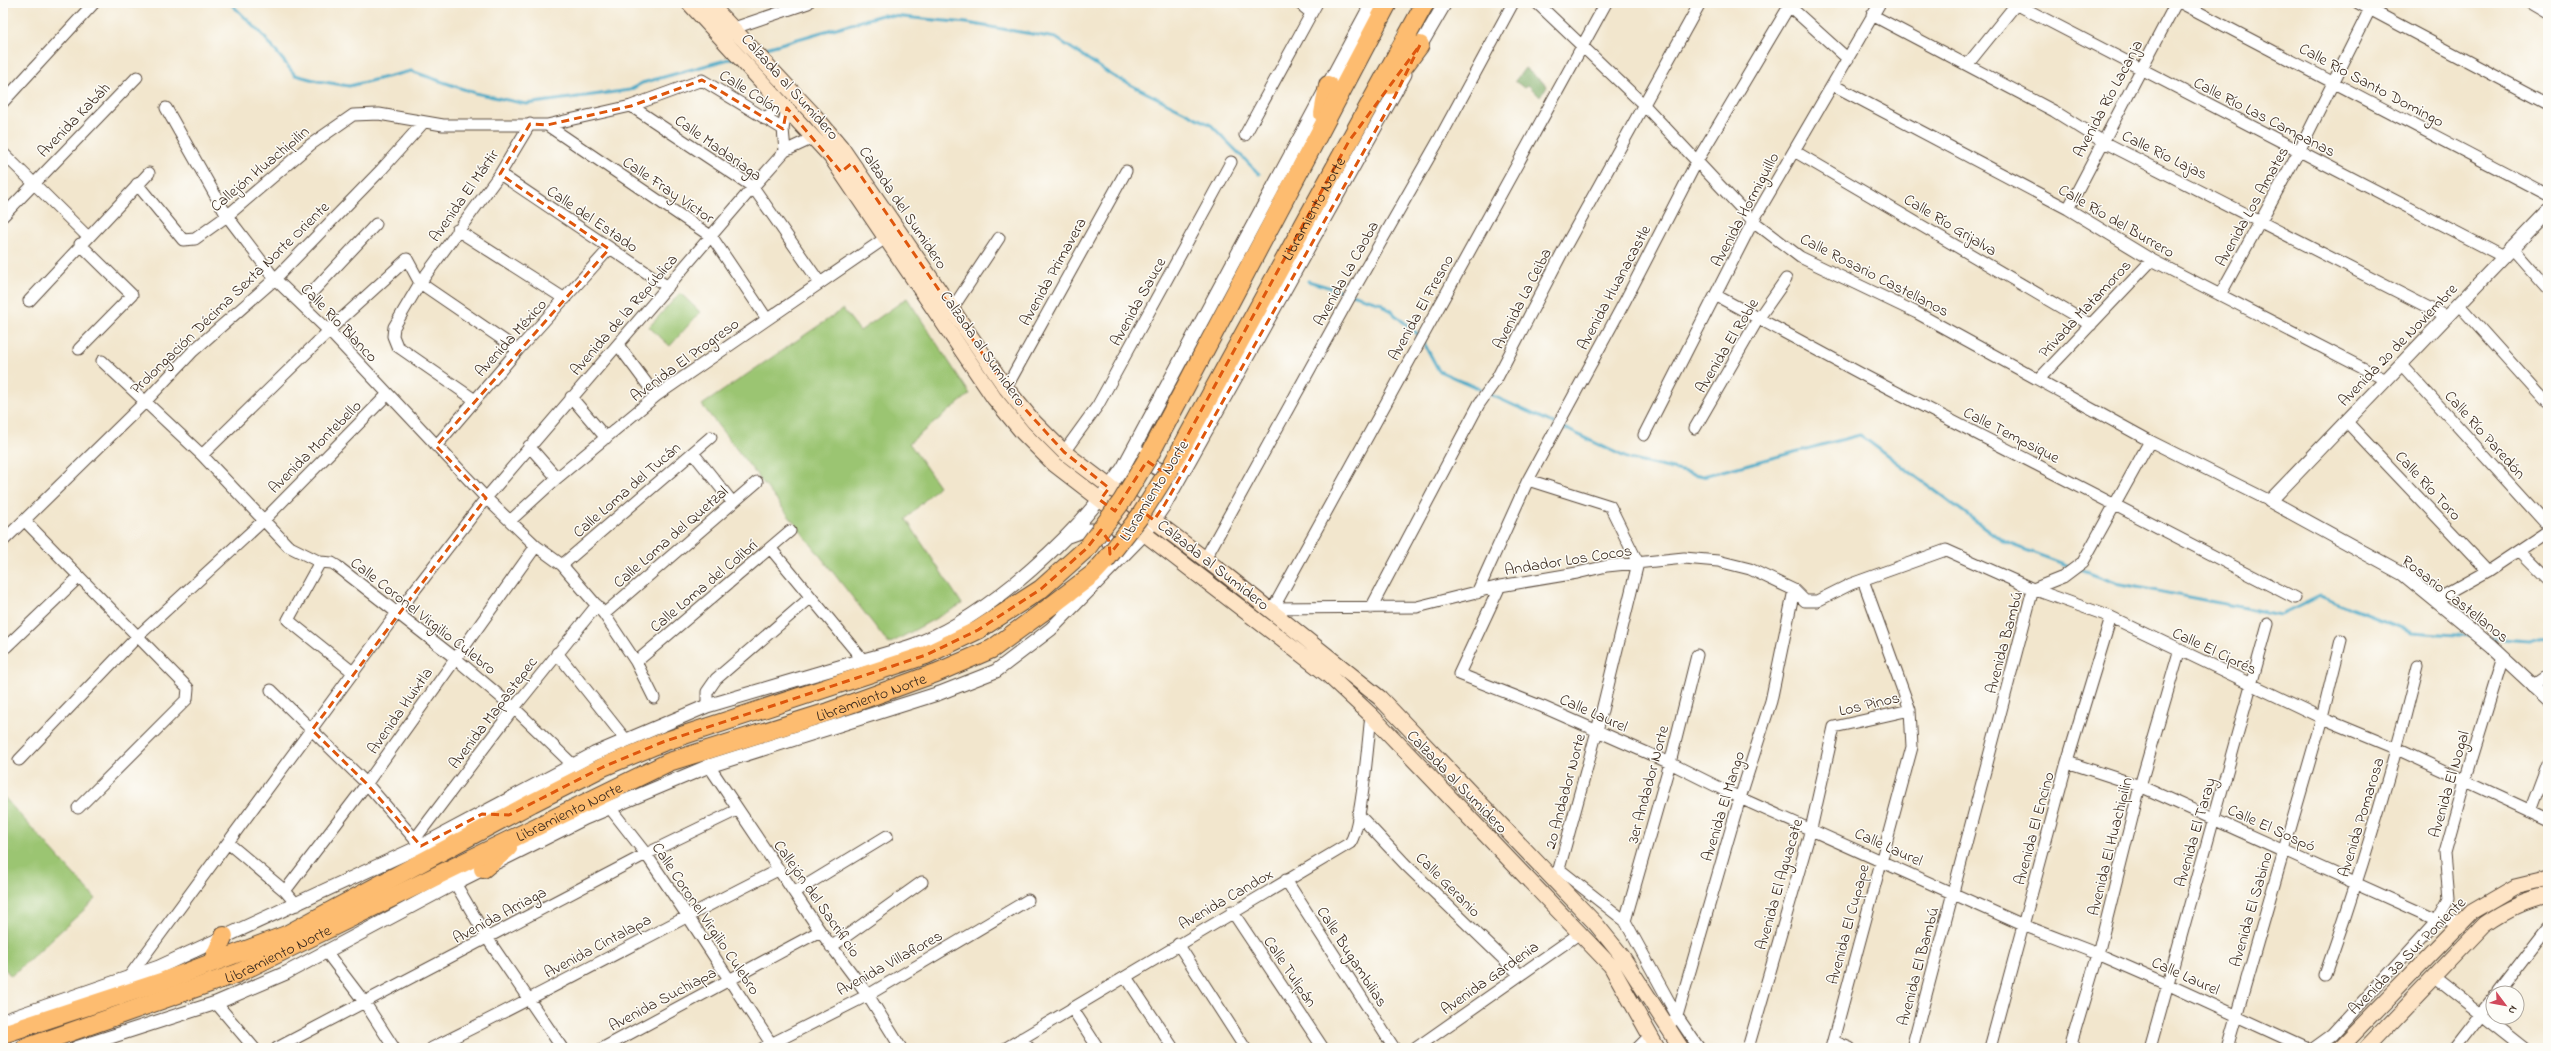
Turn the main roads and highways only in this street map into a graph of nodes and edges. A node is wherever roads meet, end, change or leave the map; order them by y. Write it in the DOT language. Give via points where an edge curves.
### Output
graph roads {
  1 [pos="689,3"];
  2 [pos="709,3"];
  3 [pos="1388,3"];
  4 [pos="1425,3"];
  5 [pos="731,32"];
  6 [pos="1420,45"];
  7 [pos="761,68"];
  8 [pos="1328,85"];
  9 [pos="1320,130"];
  10 [pos="1349,140"];
  11 [pos="846,167"];
  12 [pos="1476,799"];
  13 [pos="1462,810"];
  14 [pos="482,814"];
  15 [pos="509,815"];
  16 [pos="529,830"];
  17 [pos="483,869"];
  18 [pos="2548,879"];
  19 [pos="2548,896"];
  20 [pos="224,936"];
  21 [pos="212,962"];
  22 [pos="63,1000"];
  23 [pos="107,1000"];
  24 [pos="3,1034"];
  25 [pos="1654,1043"];
  26 [pos="25,1048"];
  27 [pos="1681,1048"];
  28 [pos="2340,1048"];
  29 [pos="2367,1048"];
  1 -- 5 [label="main road, Calzada al Sumidero"];
  2 -- 5 [label="main road, Calzada al Sumidero"];
  3 -- 9 [label="highway, Libramiento Norte"];
  4 -- 10 [label="highway, Libramiento Norte"];
  5 -- 7 [label="main road, Calzada al Sumidero"];
  6 -- 10 [label="highway"];
  7 -- 11 [label="main road, Calzada al Sumidero" via="785,105 813,138"];
  7 -- 11 [label="main road, Calzada del Sumidero" via="815,116"];
  8 -- 9 [label="highway"];
  9 -- 15 [label="highway, Libramiento Norte, bridge" via="1149,456 1122,501 1087,548 1041,589 978,630 926,655 663,742 603,767"];
  10 -- 16 [label="highway, Libramiento Norte, bridge" via="1171,467 1140,516 1093,574 992,649 936,673 828,712 669,762"];
  11 -- 12 [label="main road, Calzada del Sumidero" via="952,309 1006,388 1034,422 1064,452 1109,488 1154,520 1380,698"];
  11 -- 13 [label="main road, Calzada al Sumidero" via="887,237 994,398 1023,432 1054,464 1328,675 1371,715"];
  12 -- 13 [label="main road"];
  12 -- 27 [label="main road, Calzada del Sumidero" via="1556,873 1672,1021"];
  13 -- 25 [label="main road, Calzada al Sumidero" via="1611,966"];
  14 -- 15 [label="highway"];
  15 -- 21 [label="highway, Libramiento Norte" via="286,935"];
  16 -- 17 [label="highway"];
  16 -- 26 [label="highway, Libramiento Norte" via="238,973"];
  18 -- 28 [label="main road, Avenida 3a Sur Poniente" via="2515,887 2472,912"];
  19 -- 29 [label="main road" via="2508,908 2485,924"];
  20 -- 21 [label="highway"];
  21 -- 23 [label="highway, Libramiento Norte"];
  22 -- 23 [label="highway"];
  23 -- 24 [label="highway, Libramiento Norte"];
}
